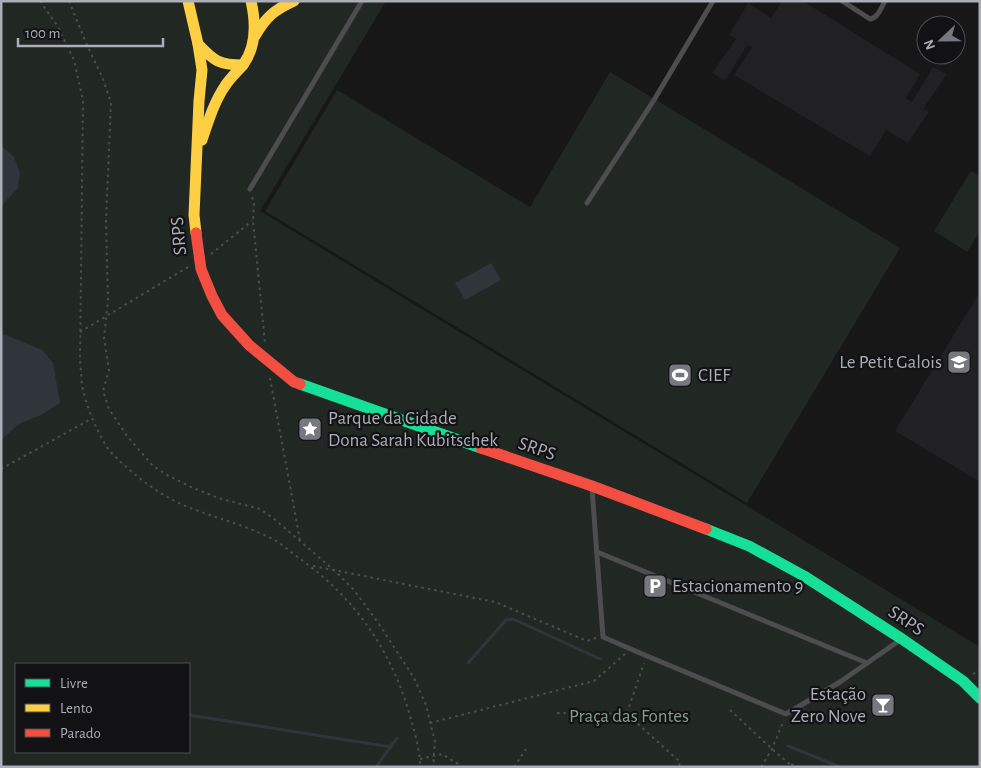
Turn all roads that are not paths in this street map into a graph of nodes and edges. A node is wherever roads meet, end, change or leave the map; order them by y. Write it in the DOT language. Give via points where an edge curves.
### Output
graph roads {
  1 [pos="251,1"];
  2 [pos="282,1"];
  3 [pos="294,1"];
  4 [pos="362,1"];
  5 [pos="713,1"];
  6 [pos="842,1"];
  7 [pos="885,1"];
  8 [pos="189,2"];
  9 [pos="255,36"];
  10 [pos="198,44"];
  11 [pos="243,65"];
  12 [pos="197,161"];
  13 [pos="250,189"];
  14 [pos="587,203"];
  15 [pos="592,486"];
  16 [pos="597,552"];
  17 [pos="902,638"];
  18 [pos="867,663"];
  19 [pos="980,698"];
  1 -- 9 [label="main road, SRPS"];
  2 -- 3 [label="main road, SRPS"];
  3 -- 9 [label="main road, SRPS" via="271,13"];
  4 -- 13 [label="lane"];
  5 -- 14 [label="lane"];
  6 -- 7 [label="lane" via="870,19 876,16"];
  8 -- 10 [label="main road, SRPS"];
  9 -- 11 [label="main road, SRPS"];
  10 -- 11 [label="main road" via="212,59 225,65"];
  10 -- 12 [label="main road, SRPS" via="202,70"];
  11 -- 12 [label="main road, SRPS" via="218,100 207,123"];
  12 -- 15 [label="main road, SRPS" via="194,215 201,270 222,315 267,361 294,382 325,394"];
  15 -- 16 [label="lane"];
  15 -- 17 [label="main road, SRPS" via="749,546 804,576"];
  16 -- 18 [label="lane"];
  16 -- 18 [label="lane" via="603,637 786,714"];
  17 -- 18 [label="lane"];
  17 -- 19 [label="main road, SRPS"];
}
